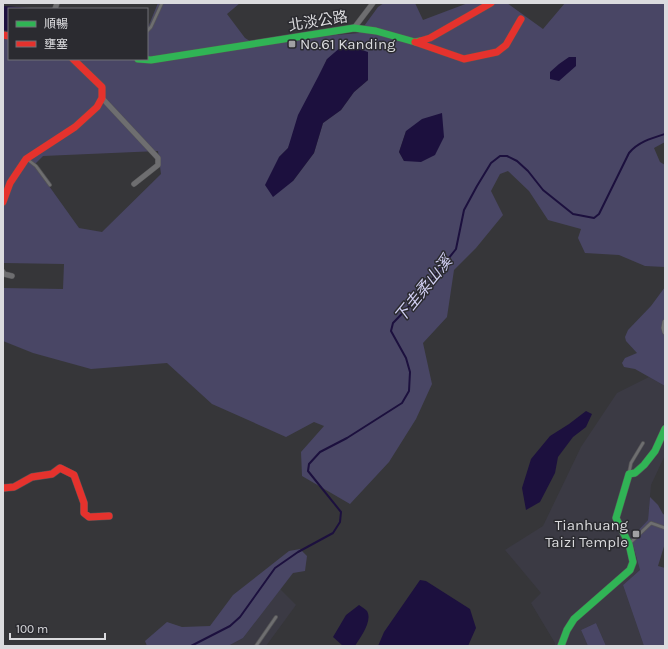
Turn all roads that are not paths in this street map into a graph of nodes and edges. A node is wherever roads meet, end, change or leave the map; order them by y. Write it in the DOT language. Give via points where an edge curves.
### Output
graph roads {
  1 [pos="162,3"];
  2 [pos="373,3"];
  3 [pos="491,3"];
  4 [pos="521,19"];
  5 [pos="354,28"];
  6 [pos="148,30"];
  7 [pos="415,42"];
  8 [pos="74,60"];
  9 [pos="148,60"];
  10 [pos="102,98"];
  11 [pos="26,159"];
  12 [pos="134,184"];
  13 [pos="50,185"];
  14 [pos="3,202"];
  15 [pos="3,272"];
  16 [pos="12,276"];
  17 [pos="665,322"];
  18 [pos="665,332"];
  19 [pos="665,429"];
  20 [pos="643,443"];
  21 [pos="629,474"];
  22 [pos="3,488"];
  23 [pos="110,516"];
  24 [pos="665,528"];
  25 [pos="629,544"];
  26 [pos="276,617"];
  27 [pos="256,646"];
  28 [pos="561,646"];
  1 -- 6 [label="lane"];
  2 -- 5 [label="street"];
  3 -- 7 [label="street" via="430,38"];
  4 -- 7 [label="street, 北淡公路" via="506,45 497,52 464,59"];
  5 -- 7 [label="street, 北淡公路"];
  5 -- 9 [label="street, 北淡公路"];
  8 -- 10 [label="street" via="102,87"];
  10 -- 11 [label="street" via="97,107 75,127"];
  10 -- 12 [label="street" via="158,158 158,165"];
  11 -- 13 [label="lane" via="36,166"];
  11 -- 14 [label="street" via="10,183"];
  15 -- 16 [label="street"];
  17 -- 18 [label="street"];
  19 -- 21 [label="street" via="648,460 635,473"];
  20 -- 21 [label="lane" via="631,463"];
  21 -- 25 [label="street" via="616,518"];
  22 -- 23 [label="street" via="14,487 32,477 52,474 60,468 74,475 84,503 84,513 88,517"];
  24 -- 25 [label="lane" via="651,523"];
  25 -- 28 [label="street" via="634,562 630,570 574,619"];
  26 -- 27 [label="lane"];
}
